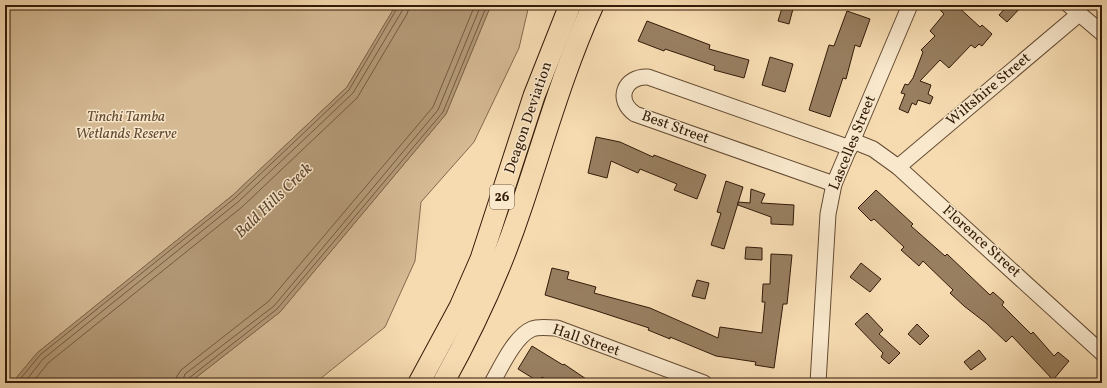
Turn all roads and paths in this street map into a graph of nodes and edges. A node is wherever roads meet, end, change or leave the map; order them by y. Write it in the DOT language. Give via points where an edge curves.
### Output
graph roads {
  1 [pos="570,5"];
  2 [pos="593,5"];
  3 [pos="907,6"];
  4 [pos="1074,9"];
  5 [pos="1102,33"];
  6 [pos="851,144"];
  7 [pos="898,167"];
  8 [pos="834,184"];
  9 [pos="1102,353"];
  10 [pos="684,380"];
  11 [pos="419,383"];
  12 [pos="443,383"];
  13 [pos="492,383"];
  14 [pos="704,383"];
  15 [pos="818,383"];
  1 -- 11 [label="highway, Deagon Deviation / 26" via="534,96 481,259 460,307"];
  2 -- 12 [label="highway, Deagon Deviation / 26" via="578,37 521,209 495,278"];
  3 -- 6 [label="street, Lascelles Street"];
  4 -- 5 [label="street"];
  4 -- 7 [label="street, Wiltshire Street"];
  6 -- 7 [label="street, Florence Street" via="873,149"];
  6 -- 8 [label="street, Lascelles Street"];
  6 -- 8 [label="street, Best Street" via="648,77 633,80 627,87 624,102 635,114"];
  7 -- 9 [label="street, Florence Street"];
  8 -- 15 [label="street, Lascelles Street" via="828,214"];
  10 -- 13 [label="street, Hall Street" via="557,328 545,327 533,328 522,335"];
  10 -- 14 [label="street, Hall Street"];
}
